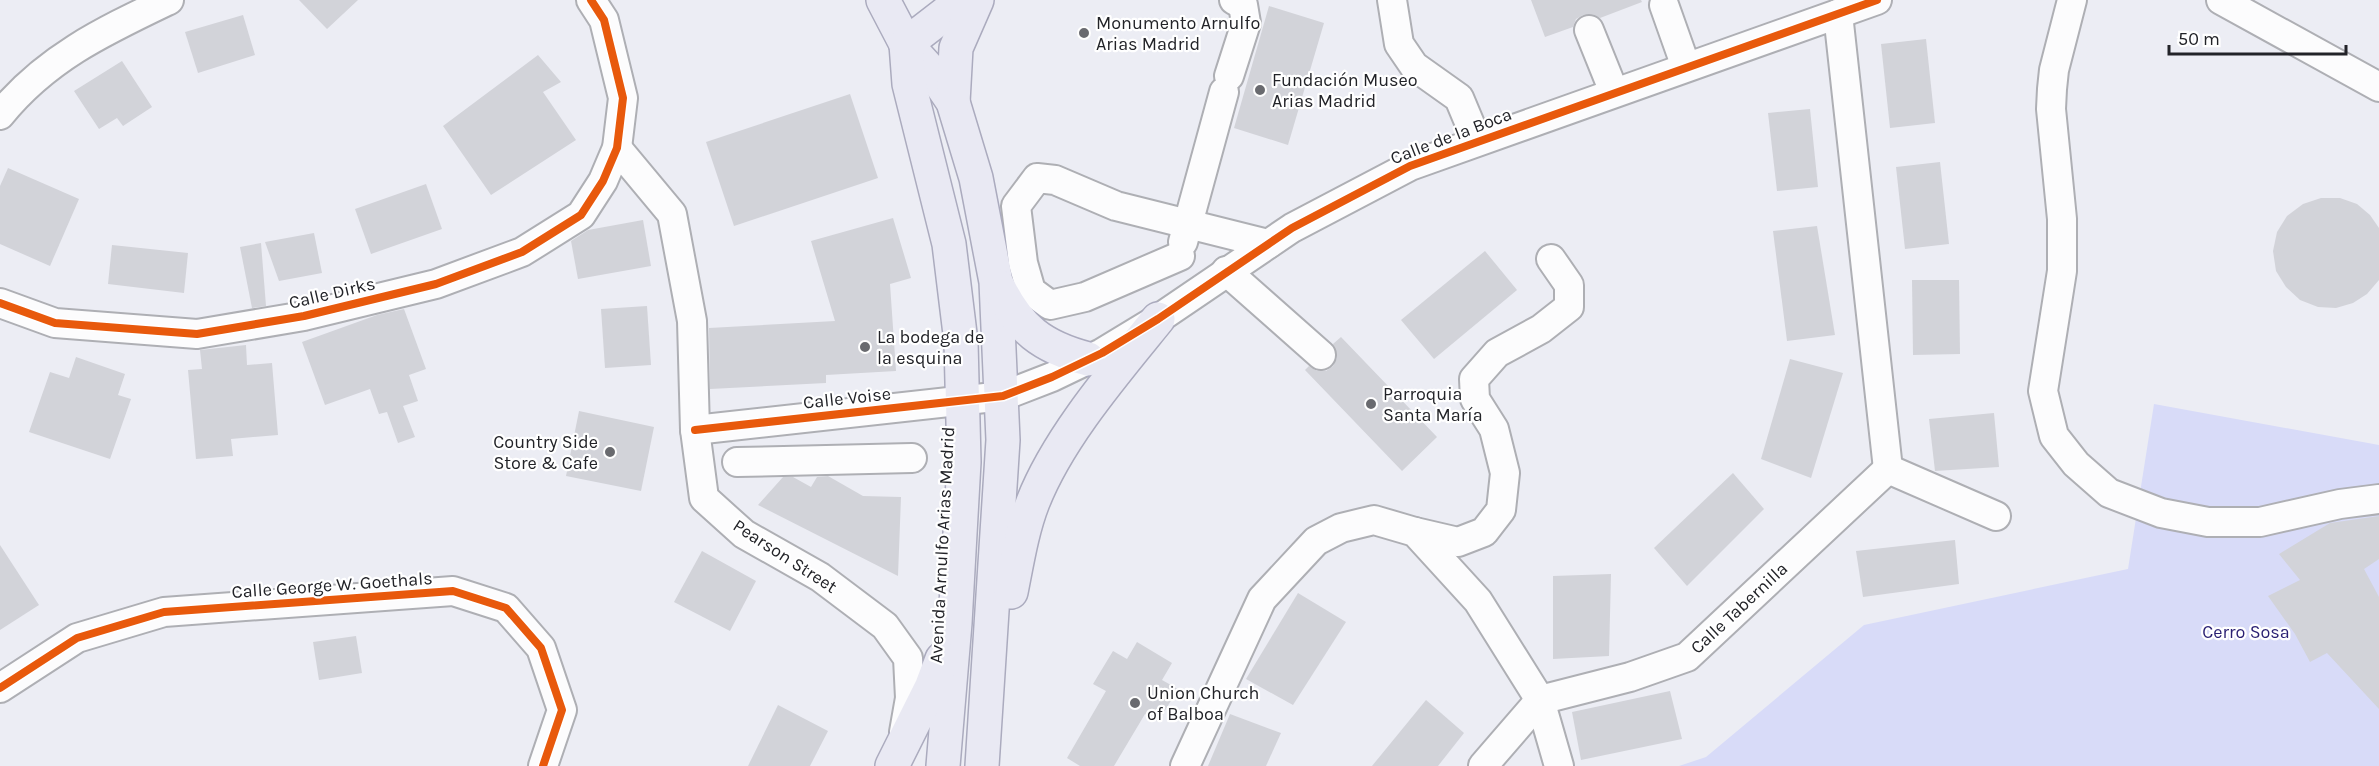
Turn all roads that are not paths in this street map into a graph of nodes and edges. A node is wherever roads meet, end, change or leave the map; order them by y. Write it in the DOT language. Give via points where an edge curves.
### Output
graph roads {
  1 [pos="169,0"];
  2 [pos="591,0"];
  3 [pos="883,0"];
  4 [pos="963,0"];
  5 [pos="977,0"];
  6 [pos="1392,0"];
  7 [pos="1877,0"];
  8 [pos="2221,0"];
  9 [pos="2074,1"];
  10 [pos="1244,2"];
  11 [pos="1664,5"];
  12 [pos="1838,14"];
  13 [pos="1589,30"];
  14 [pos="906,44"];
  15 [pos="1686,67"];
  16 [pos="2379,87"];
  17 [pos="1614,92"];
  18 [pos="953,102"];
  19 [pos="0,115"];
  20 [pos="1477,141"];
  21 [pos="617,148"];
  22 [pos="1186,223"];
  23 [pos="1268,244"];
  24 [pos="1180,256"];
  25 [pos="1551,259"];
  26 [pos="1226,272"];
  27 [pos="996,282"];
  28 [pos="1200,290"];
  29 [pos="0,303"];
  30 [pos="1158,319"];
  31 [pos="1322,355"];
  32 [pos="1088,359"];
  33 [pos="1003,396"];
  34 [pos="964,400"];
  35 [pos="818,417"];
  36 [pos="695,430"];
  37 [pos="822,458"];
  38 [pos="912,458"];
  39 [pos="737,462"];
  40 [pos="1888,469"];
  41 [pos="2379,499"];
  42 [pos="1996,516"];
  43 [pos="1415,532"];
  44 [pos="955,623"];
  45 [pos="990,675"];
  46 [pos="0,688"];
  47 [pos="1540,700"];
  48 [pos="896,759"];
  49 [pos="543,766"];
  50 [pos="943,766"];
  51 [pos="982,766"];
  52 [pos="1185,766"];
  53 [pos="1483,766"];
  54 [pos="1559,766"];
  1 -- 19 [label="street" via="59,57"];
  2 -- 21 [label="street, Calle Dirks" via="604,20 623,98"];
  3 -- 14 [label="main road, Avenida Arnulfo Arias Madrid"];
  4 -- 14 [label="main road"];
  5 -- 18 [label="main road" via="956,48"];
  6 -- 20 [label="street" via="1399,44 1414,66 1459,98"];
  7 -- 12 [label="street, Calle de la Boca"];
  8 -- 16 [label="street"];
  9 -- 41 [label="street" via="2052,89 2062,271 2043,391 2054,436 2076,464 2109,493 2161,513 2208,522 2260,522"];
  10 -- 22 [label="street" via="1246,23"];
  11 -- 15 [label="street"];
  12 -- 15 [label="street, Calle de la Boca"];
  12 -- 40 [label="street"];
  13 -- 17 [label="street"];
  14 -- 18 [label="main road, Avenida Arnulfo Arias Madrid"];
  14 -- 34 [label="main road, Avenida Arnulfo Arias Madrid" via="909,84 949,244 962,342"];
  15 -- 17 [label="street, Calle de la Boca"];
  17 -- 20 [label="street, Calle de la Boca"];
  18 -- 27 [label="main road, Avenida Arnulfo Arias Madrid" via="976,178"];
  20 -- 23 [label="street, Calle de la Boca" via="1410,166 1334,204"];
  21 -- 29 [label="street, Calle Dirks" via="603,181 581,215 522,252 436,284 304,316 196,334 55,323"];
  21 -- 36 [label="street, Pearson Street" via="672,214 692,321"];
  22 -- 23 [label="street"];
  22 -- 24 [label="street"];
  22 -- 24 [label="street" via="1116,206 1055,180 1037,177 1016,206 1023,263 1031,291 1050,305 1086,297"];
  23 -- 26 [label="street, Calle de la Boca"];
  24 -- 28 [label="street"];
  25 -- 43 [label="street" via="1569,285 1569,307 1541,329 1497,353 1474,379 1475,399 1494,429 1505,473 1501,510 1484,532 1458,542"];
  26 -- 28 [label="street, Calle de la Boca"];
  26 -- 31 [label="street"];
  27 -- 32 [label="main road" via="1013,314 1031,333 1060,352"];
  27 -- 33 [label="main road, Avenida Arnulfo Arias Madrid"];
  28 -- 30 [label="street, Calle de la Boca"];
  30 -- 32 [label="street, Calle de la Boca"];
  30 -- 45 [label="main road" via="1095,400 1039,489 1025,530"];
  32 -- 33 [label="street, Calle de la Boca"];
  33 -- 34 [label="street, Calle Voise"];
  33 -- 45 [label="main road, Avenida Arnulfo Arias Madrid" via="1004,440"];
  34 -- 35 [label="street, Calle Voise"];
  34 -- 44 [label="main road, Avenida Arnulfo Arias Madrid"];
  35 -- 36 [label="street, Calle Voise"];
  35 -- 37 [label="street"];
  36 -- 48 [label="street, Pearson Street" via="705,498 744,534 820,577 885,626 908,658 910,698"];
  37 -- 38 [label="street"];
  37 -- 39 [label="street"];
  40 -- 42 [label="street"];
  40 -- 47 [label="street, Calle Tabernilla" via="1687,657 1630,677"];
  43 -- 47 [label="street" via="1478,601"];
  43 -- 52 [label="street" via="1374,520 1341,528 1316,542 1262,599"];
  44 -- 48 [label="main road" via="931,688"];
  44 -- 50 [label="main road, Avenida Arnulfo Arias Madrid"];
  45 -- 51 [label="main road, Avenida Arnulfo Arias Madrid"];
  46 -- 49 [label="street, Calle George W. Goethals" via="77,638 164,612 453,591 506,608 541,648 562,710"];
  47 -- 53 [label="street"];
  47 -- 54 [label="street"];
}
